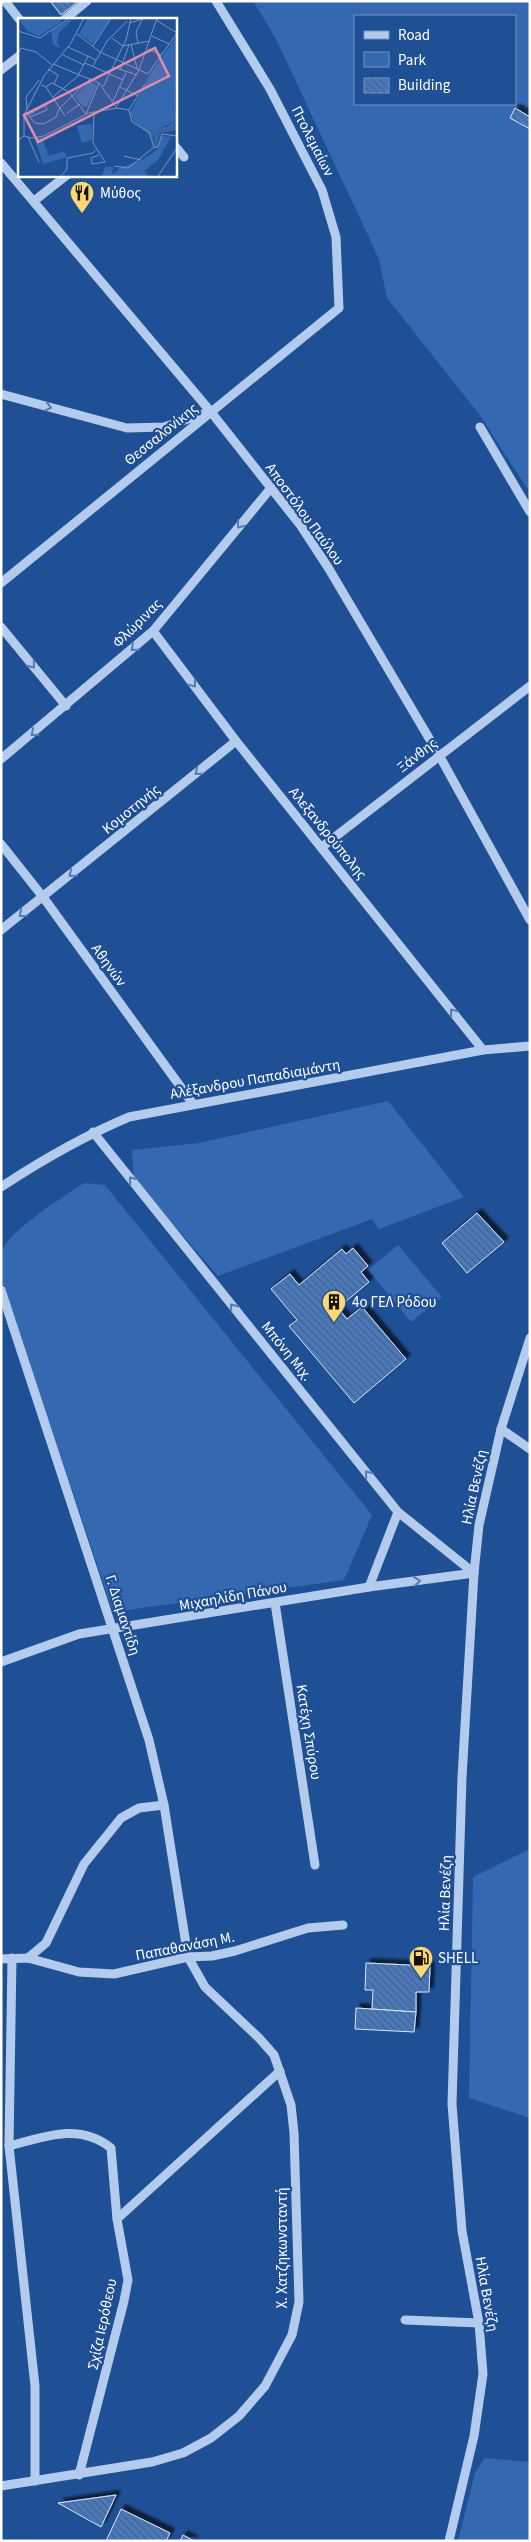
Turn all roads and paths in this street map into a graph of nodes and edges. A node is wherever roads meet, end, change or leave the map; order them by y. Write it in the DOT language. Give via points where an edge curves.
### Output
graph roads {
  1 [pos="5,1"];
  2 [pos="87,1"];
  3 [pos="216,1"];
  4 [pos="18,18"];
  5 [pos="66,18"];
  6 [pos="18,57"];
  7 [pos="1,70"];
  8 [pos="176,147"];
  9 [pos="184,157"];
  10 [pos="1,163"];
  11 [pos="66,176"];
  12 [pos="34,201"];
  13 [pos="339,308"];
  14 [pos="1,394"];
  15 [pos="211,412"];
  16 [pos="480,427"];
  17 [pos="271,488"];
  18 [pos="530,512"];
  19 [pos="1,583"];
  20 [pos="1,627"];
  21 [pos="153,631"];
  22 [pos="530,686"];
  23 [pos="66,706"];
  24 [pos="236,741"];
  25 [pos="439,755"];
  26 [pos="1,759"];
  27 [pos="1,844"];
  28 [pos="322,847"];
  29 [pos="43,897"];
  30 [pos="530,920"];
  31 [pos="1,930"];
  32 [pos="530,1046"];
  33 [pos="483,1050"];
  34 [pos="193,1104"];
  35 [pos="93,1132"];
  36 [pos="1,1187"];
  37 [pos="1,1290"];
  38 [pos="530,1338"];
  39 [pos="501,1429"];
  40 [pos="530,1449"];
  41 [pos="398,1512"];
  42 [pos="474,1573"];
  43 [pos="369,1587"];
  44 [pos="275,1603"];
  45 [pos="114,1630"];
  46 [pos="1,1662"];
  47 [pos="164,1805"];
  48 [pos="315,1865"];
  49 [pos="343,1924"];
  50 [pos="188,1957"];
  51 [pos="12,1958"];
  52 [pos="28,1958"];
  53 [pos="1,1959"];
  54 [pos="280,2071"];
  55 [pos="9,2146"];
  56 [pos="117,2219"];
  57 [pos="405,2320"];
  58 [pos="479,2324"];
  59 [pos="79,2475"];
  60 [pos="35,2481"];
  61 [pos="1,2486"];
  62 [pos="449,2541"];
  1 -- 4 [label="street"];
  2 -- 5 [label="street"];
  3 -- 13 [label="street, Πτολεμαίων" via="270,89 322,190 336,238"];
  6 -- 7 [label="street"];
  8 -- 9 [label="street"];
  10 -- 12 [label="street, Αποστόλου Παύλου"];
  11 -- 12 [label="street"];
  12 -- 15 [label="street, Αποστόλου Παύλου"];
  13 -- 15 [label="street, Θεσσαλονίκης"];
  14 -- 15 [label="street, one-way" via="127,428 164,427"];
  15 -- 17 [label="street, Αποστόλου Παύλου"];
  15 -- 19 [label="street, Θεσσαλονίκης"];
  16 -- 18 [label="street"];
  17 -- 21 [label="street, Φλώρινας, one-way"];
  17 -- 25 [label="street, Αποστόλου Παύλου" via="329,569"];
  20 -- 23 [label="street, one-way"];
  21 -- 23 [label="street, Φλώρινας, one-way"];
  21 -- 24 [label="street, Αλεξανδρούπολης, one-way"];
  22 -- 25 [label="street, Ξάνθης"];
  23 -- 26 [label="street, Φλώρινας, one-way"];
  24 -- 28 [label="street, Αλεξανδρούπολης"];
  24 -- 29 [label="street, Κομοτηνής, one-way"];
  25 -- 28 [label="street, Ξάνθης"];
  25 -- 30 [label="street, Αποστόλου Παύλου"];
  27 -- 29 [label="street, Αθηνών"];
  33 -- 28 [label="street, Αλεξανδρούπολης, one-way"];
  29 -- 31 [label="street, Κομοτηνής, one-way"];
  29 -- 34 [label="street, Αθηνών"];
  32 -- 33 [label="street, Αλέξανδρου Παπαδιαμάντη"];
  33 -- 34 [label="street, Αλέξανδρου Παπαδιαμάντη"];
  34 -- 35 [label="street, Αλέξανδρου Παπαδιαμάντη" via="129,1117"];
  35 -- 36 [label="street, Αλέξανδρου Παπαδιαμάντη"];
  41 -- 35 [label="street, Μπόνη Μιχ., one-way"];
  37 -- 45 [label="street, Γ. Διαμαντίδη"];
  38 -- 39 [label="street, Ηλία Βενέζη"];
  39 -- 40 [label="street"];
  39 -- 42 [label="street, Ηλία Βενέζη" via="479,1525"];
  41 -- 42 [label="street, Μπόνη Μιχ."];
  41 -- 43 [label="street"];
  43 -- 42 [label="street, Μιχαηλίδη Πάνου, one-way"];
  42 -- 58 [label="street, Ηλία Βενέζη" via="462,1777 452,2104 462,2231"];
  43 -- 44 [label="street, Μιχαηλίδη Πάνου"];
  44 -- 45 [label="street, Μιχαηλίδη Πάνου"];
  44 -- 48 [label="street, Κατέχη Σπύρου"];
  45 -- 46 [label="street, Μιχαηλίδη Πάνου" via="79,1634"];
  45 -- 47 [label="street, Γ. Διαμαντίδη" via="149,1740"];
  47 -- 50 [label="street, Γ. Διαμαντίδη"];
  47 -- 52 [label="street" via="139,1808 121,1818 84,1864 46,1943"];
  49 -- 50 [label="street, Παπαθανάση Μ." via="308,1928 212,1956"];
  50 -- 52 [label="street, Παπαθανάση Μ." via="114,1974 79,1972"];
  50 -- 54 [label="street, Χ. Χατζηκωνσταντή" via="206,1987 274,2055"];
  51 -- 52 [label="street, Παπαθανάση Μ."];
  51 -- 53 [label="street, Παπαθανάση Μ."];
  51 -- 55 [label="street"];
  54 -- 56 [label="street"];
  54 -- 59 [label="street, Χ. Χατζηκωνσταντή" via="291,2105 294,2133 299,2302 292,2335 265,2386 239,2416 211,2438 183,2453 152,2462"];
  55 -- 56 [label="street, Σχίζα Ιερόθεου" via="64,2132 100,2139 111,2148"];
  55 -- 60 [label="street" via="36,2386"];
  56 -- 59 [label="street, Σχίζα Ιερόθεου" via="128,2280"];
  57 -- 58 [label="street"];
  58 -- 62 [label="street, Ηλία Βενέζη" via="482,2397"];
  59 -- 60 [label="street, Χ. Χατζηκωνσταντή"];
  60 -- 61 [label="street, Χ. Χατζηκωνσταντή"];
}
